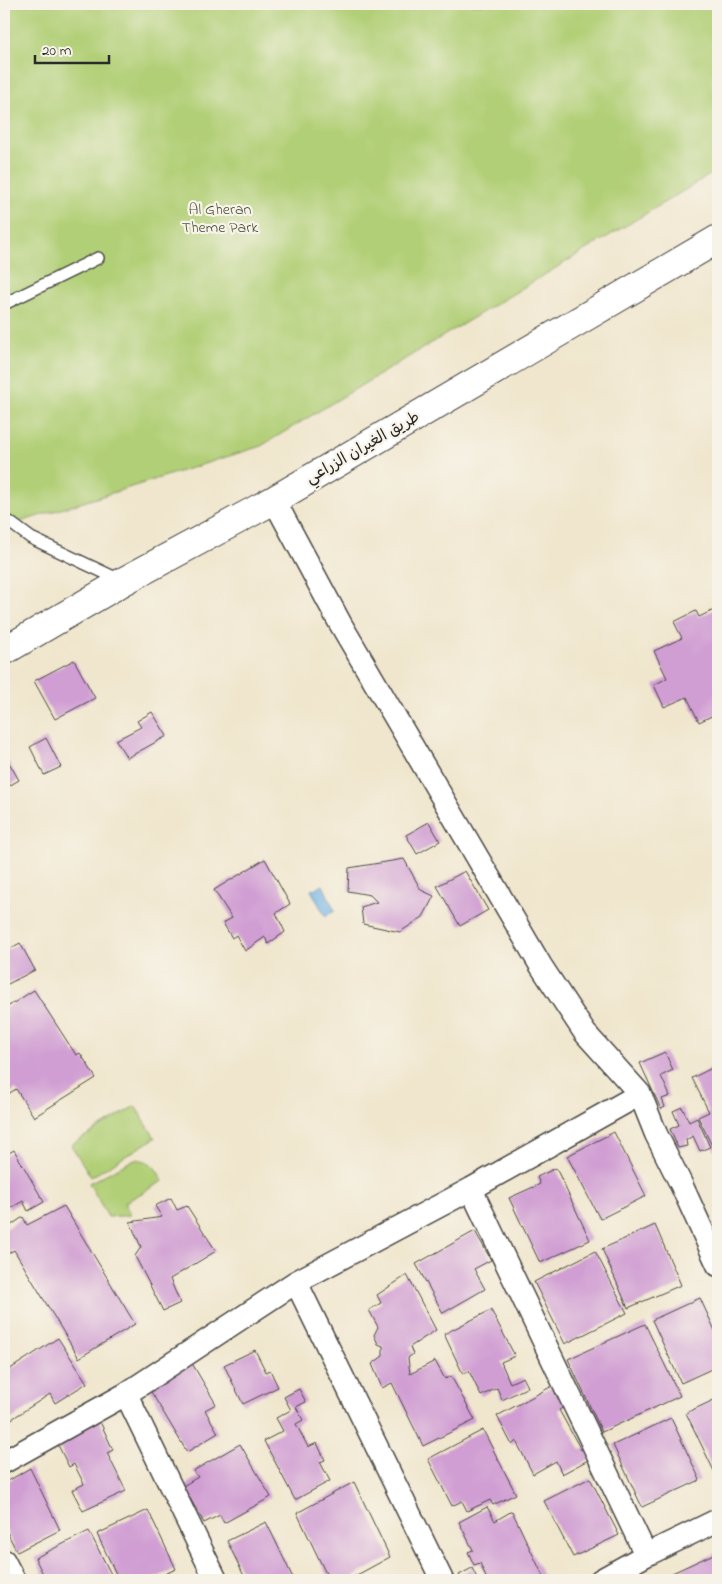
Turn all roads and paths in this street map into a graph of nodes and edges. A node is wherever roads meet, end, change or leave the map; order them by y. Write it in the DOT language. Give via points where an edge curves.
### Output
graph roads {
  1 [pos="718,239"];
  2 [pos="98,258"];
  3 [pos="4,304"];
  4 [pos="274,500"];
  5 [pos="4,518"];
  6 [pos="124,582"];
  7 [pos="4,651"];
  8 [pos="640,1094"];
  9 [pos="471,1189"];
  10 [pos="716,1254"];
  11 [pos="296,1282"];
  12 [pos="126,1394"];
  13 [pos="4,1462"];
  14 [pos="718,1520"];
  15 [pos="646,1555"];
  16 [pos="4,1561"];
  17 [pos="14,1580"];
  18 [pos="216,1580"];
  19 [pos="442,1580"];
  20 [pos="601,1580"];
  1 -- 4 [label="street, طريق الغيران الزراعي"];
  2 -- 3 [label="lane"];
  4 -- 6 [label="street, طريق الغيران الزراعي"];
  4 -- 8 [label="street" via="340,623 541,966 585,1033"];
  5 -- 6 [label="lane" via="30,538"];
  6 -- 7 [label="street, طريق الغيران الزراعي"];
  8 -- 9 [label="street"];
  8 -- 10 [label="street" via="656,1134"];
  9 -- 11 [label="street"];
  9 -- 15 [label="street"];
  11 -- 12 [label="street"];
  11 -- 19 [label="street"];
  12 -- 13 [label="street"];
  12 -- 18 [label="street"];
  14 -- 15 [label="street"];
  15 -- 20 [label="street"];
  16 -- 17 [label="street"];
}
